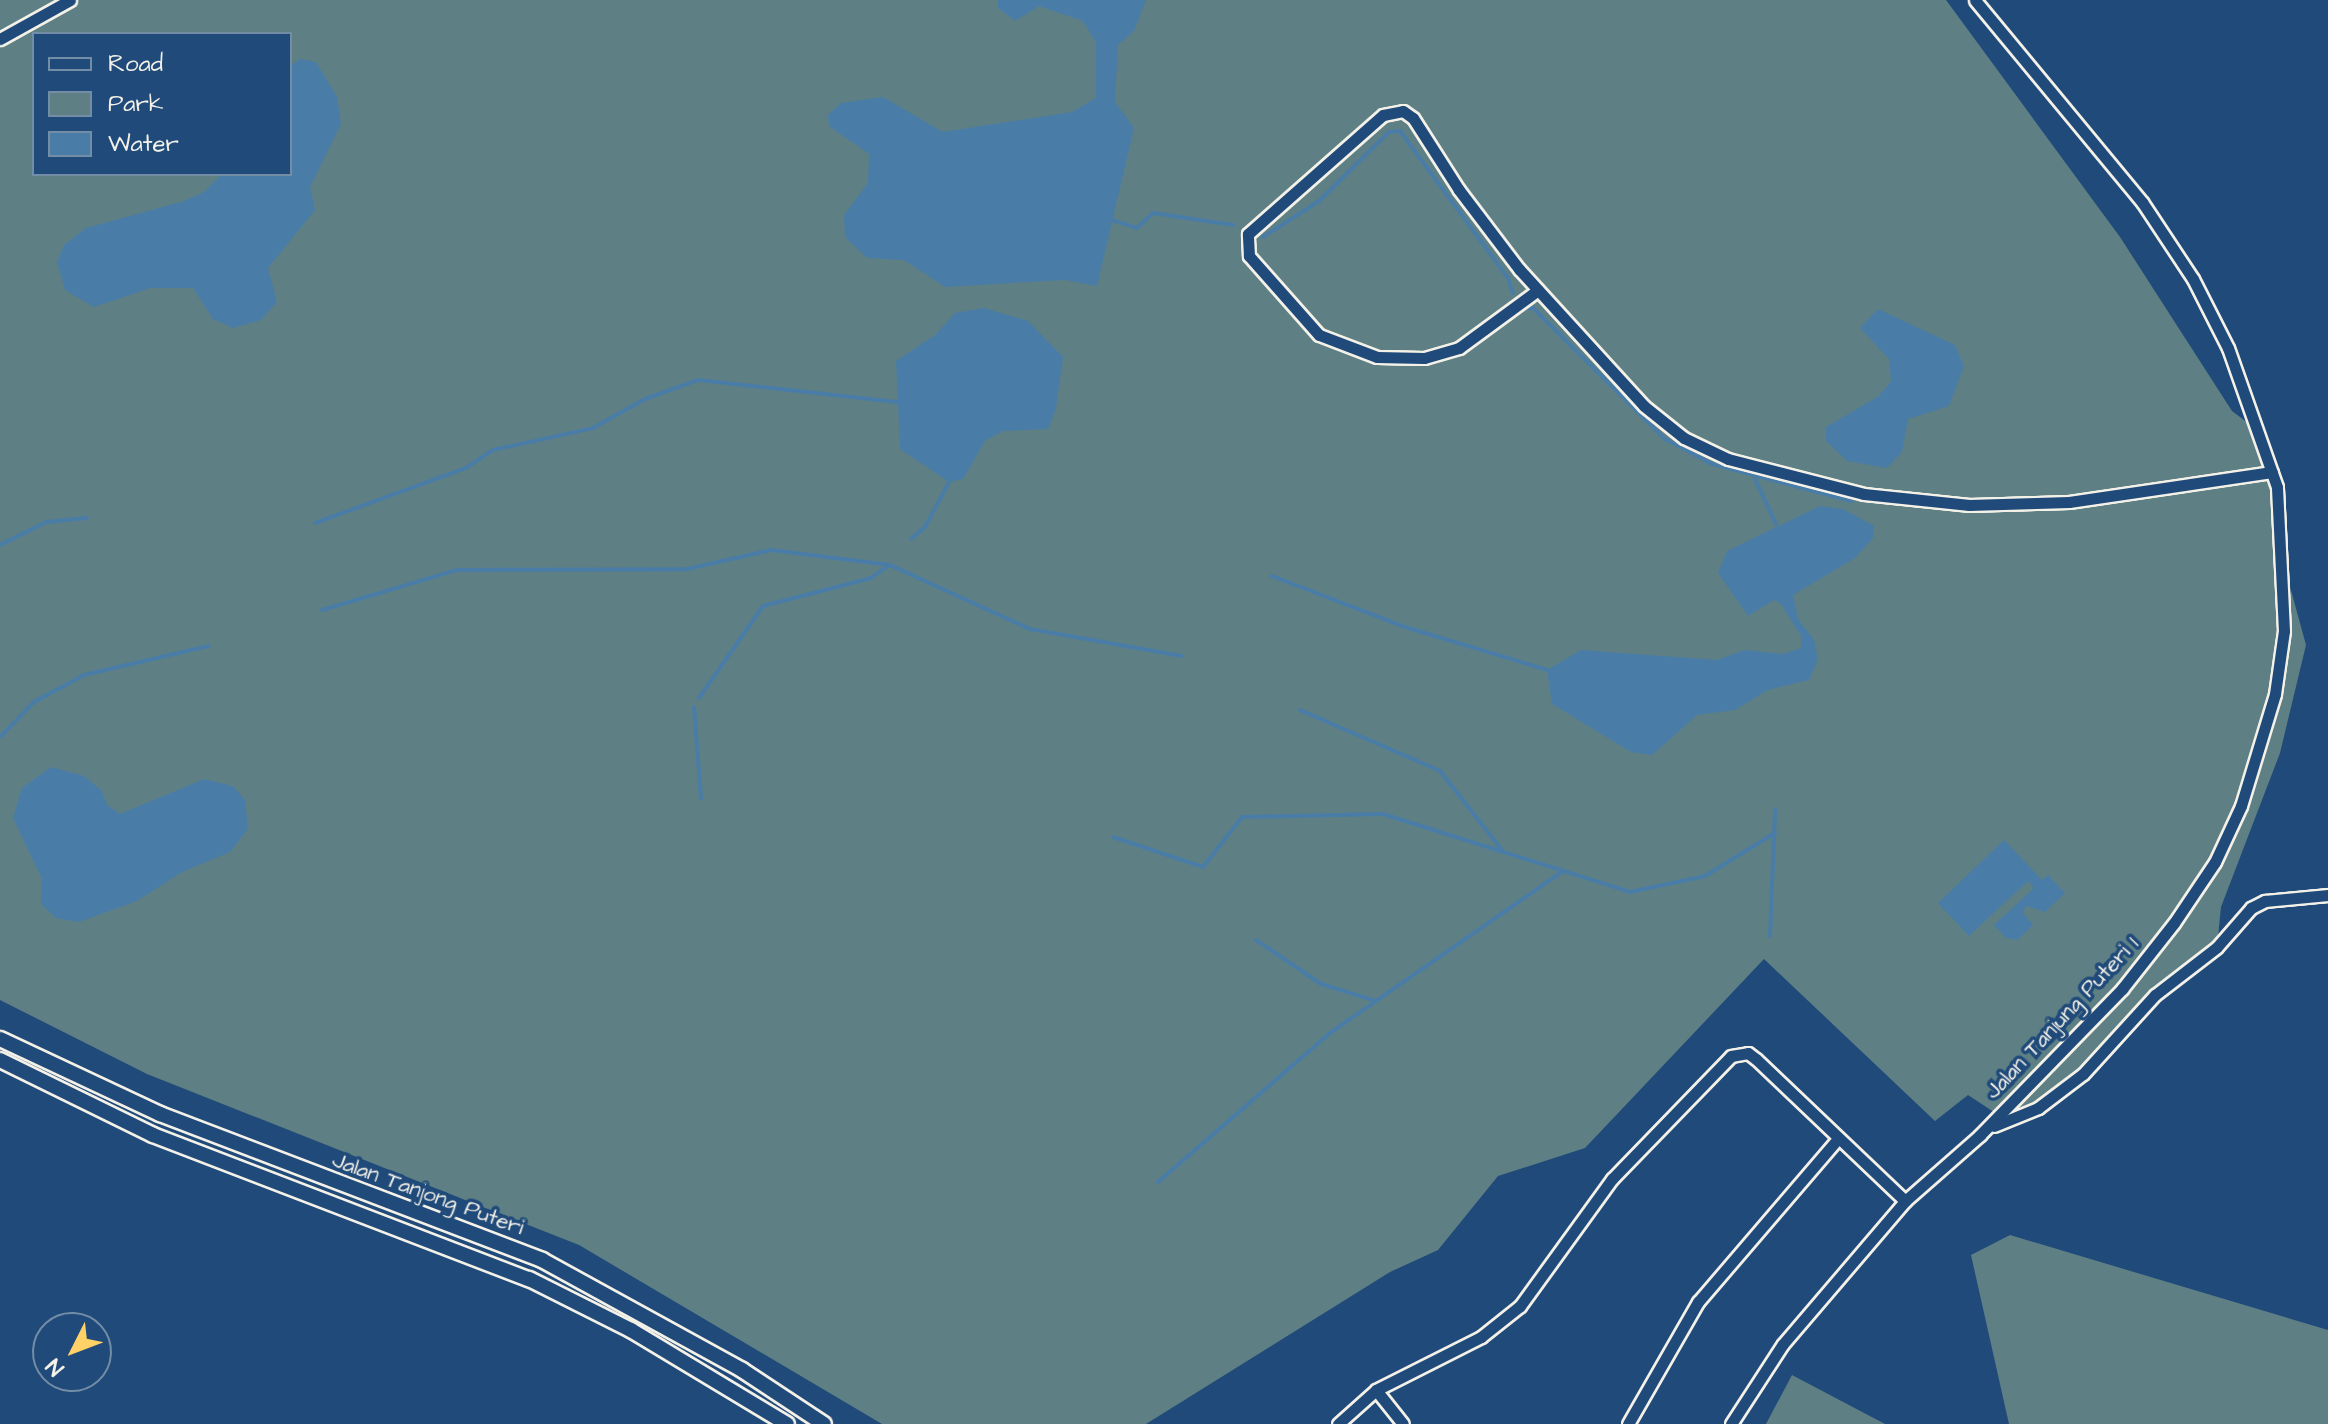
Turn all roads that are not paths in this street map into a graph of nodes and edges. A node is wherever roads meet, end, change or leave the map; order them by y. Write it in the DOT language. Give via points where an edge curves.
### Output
graph roads {
  1 [pos="70,0"];
  2 [pos="1975,0"];
  3 [pos="0,39"];
  4 [pos="1538,290"];
  5 [pos="2272,472"];
  6 [pos="2328,895"];
  7 [pos="0,1039"];
  8 [pos="0,1060"];
  9 [pos="81,1080"];
  10 [pos="73,1100"];
  11 [pos="1980,1135"];
  12 [pos="1837,1140"];
  13 [pos="1905,1201"];
  14 [pos="1376,1390"];
  15 [pos="787,1424"];
  16 [pos="824,1424"];
  17 [pos="1338,1424"];
  18 [pos="1403,1424"];
  19 [pos="1628,1424"];
  20 [pos="1731,1424"];
  1 -- 3 [label="street"];
  2 -- 5 [label="street, Jalan Tanjung Puteri 1" via="2142,202 2193,279 2228,348"];
  4 -- 4 [label="street" via="1403,111 1383,115 1248,234 1249,256 1319,335 1377,357 1424,358 1459,348"];
  4 -- 5 [label="street" via="1644,406 1684,438 1728,459 1803,480 1864,494 1969,505 2069,502"];
  5 -- 11 [label="street, Jalan Tanjung Puteri 1" via="2284,631 2271,716 2241,806 2215,862 2166,934 2122,989"];
  6 -- 11 [label="street" via="2265,901 2251,908 2217,947 2155,995 2083,1074 2038,1108"];
  7 -- 9 [label="street, Jalan Tanjong Puteri"];
  8 -- 10 [label="street, Jalan Tanjong Puteri"];
  9 -- 10 [label="street"];
  9 -- 16 [label="street, Jalan Tanjong Puteri" via="542,1260 742,1370"];
  10 -- 15 [label="street, Jalan Tanjong Puteri" via="503,1267 631,1330"];
  11 -- 13 [label="street, Jalan Tanjung Puteri 1"];
  12 -- 13 [label="street"];
  12 -- 14 [label="street" via="1756,1059 1748,1053 1731,1056 1612,1179 1520,1306 1481,1337"];
  12 -- 19 [label="street" via="1698,1302"];
  13 -- 20 [label="street, Jalan Tanjung Puteri 1" via="1783,1344"];
  14 -- 17 [label="street"];
  14 -- 18 [label="street"];
}
